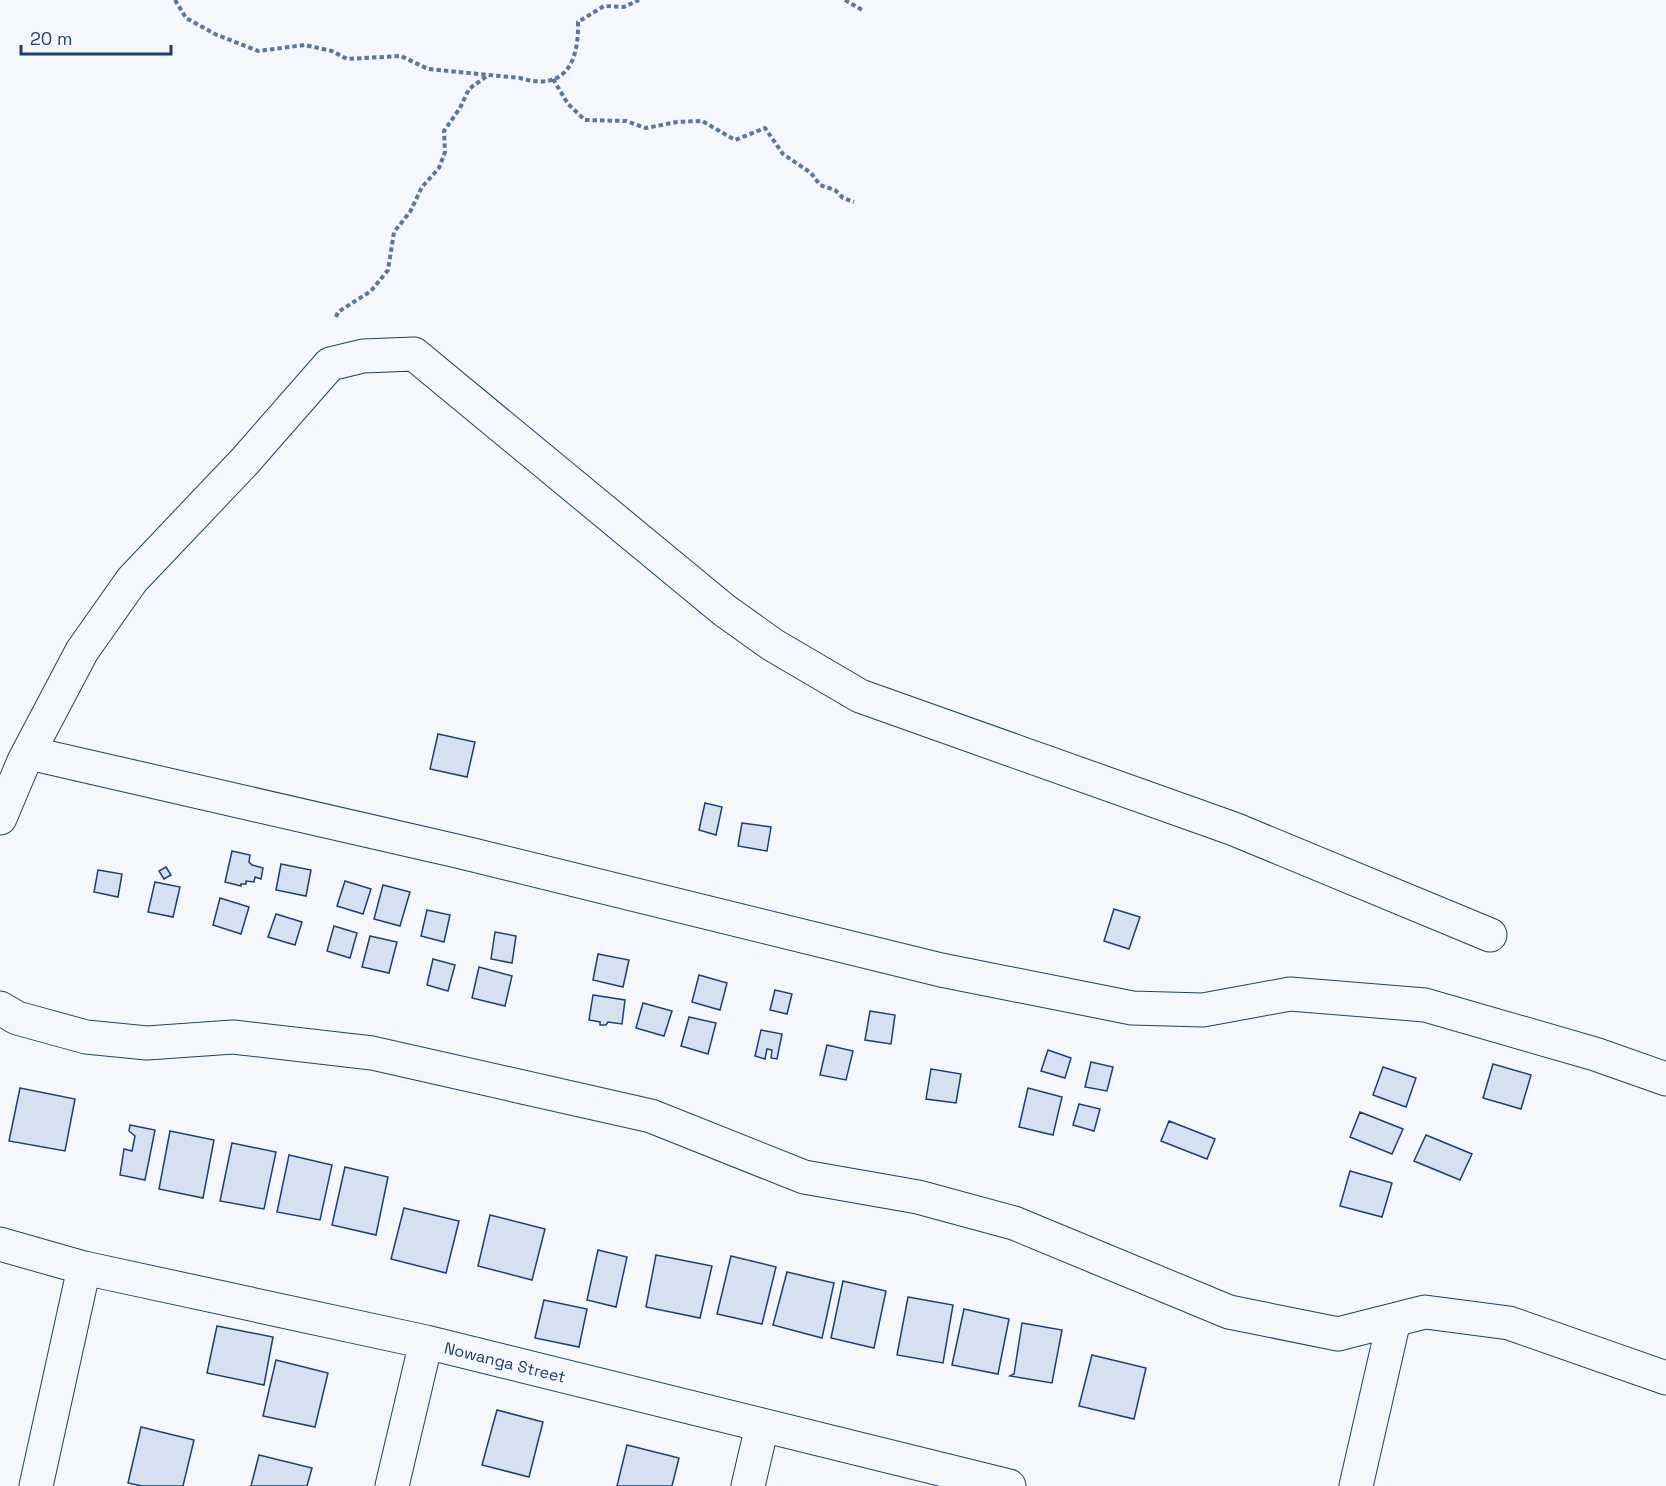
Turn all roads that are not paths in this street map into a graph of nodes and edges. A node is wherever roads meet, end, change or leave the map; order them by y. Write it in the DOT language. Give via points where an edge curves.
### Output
graph roads {
  1 [pos="29,753"];
  2 [pos="0,818"];
  3 [pos="1490,935"];
  4 [pos="0,1008"];
  5 [pos="1666,1078"];
  6 [pos="0,1244"];
  7 [pos="84,1268"];
  8 [pos="1394,1320"];
  9 [pos="426,1342"];
  10 [pos="1666,1378"];
  11 [pos="762,1426"];
  12 [pos="36,1486"];
  13 [pos="392,1486"];
  14 [pos="748,1486"];
  15 [pos="1009,1486"];
  16 [pos="1356,1486"];
  1 -- 2 [label="street"];
  1 -- 3 [label="street" via="82,651 132,580 330,364 363,356 414,354 724,610 773,645 860,696 1234,829"];
  1 -- 5 [label="street" via="461,852 941,970 1132,1008 1203,1010 1290,994 1425,1005"];
  4 -- 8 [label="street" via="16,1018 86,1037 147,1043 233,1037 384,1056 651,1116 804,1177 918,1197 1014,1223 1228,1312 1338,1334"];
  6 -- 7 [label="street, Nowanga Street"];
  7 -- 9 [label="street, Nowanga Street"];
  7 -- 12 [label="street"];
  8 -- 10 [label="street" via="1425,1312 1509,1323"];
  8 -- 16 [label="street"];
  9 -- 11 [label="street, Nowanga Street"];
  9 -- 13 [label="street"];
  11 -- 14 [label="street"];
  11 -- 15 [label="street, Nowanga Street"];
}
